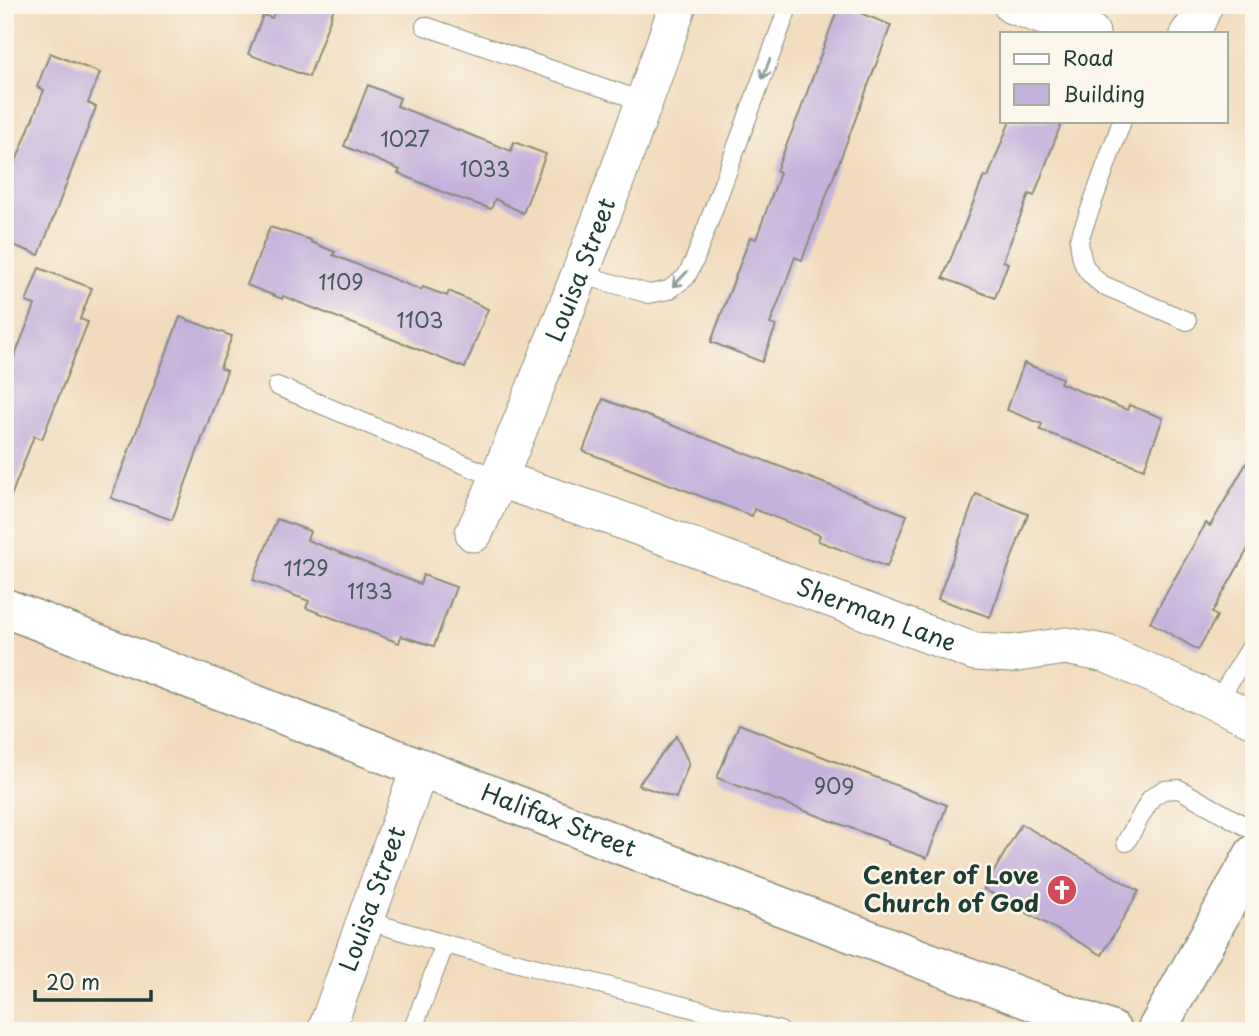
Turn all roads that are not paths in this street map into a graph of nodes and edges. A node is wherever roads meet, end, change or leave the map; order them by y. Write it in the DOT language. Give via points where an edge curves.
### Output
graph roads {
  1 [pos="678,5"];
  2 [pos="789,5"];
  3 [pos="1012,5"];
  4 [pos="1205,5"];
  5 [pos="425,26"];
  6 [pos="1088,32"];
  7 [pos="1190,32"];
  8 [pos="645,103"];
  9 [pos="1122,122"];
  10 [pos="580,274"];
  11 [pos="1187,321"];
  12 [pos="277,386"];
  13 [pos="499,479"];
  14 [pos="474,533"];
  15 [pos="5,608"];
  16 [pos="1254,642"];
  17 [pos="1217,702"];
  18 [pos="1254,719"];
  19 [pos="419,767"];
  20 [pos="1254,831"];
  21 [pos="1126,842"];
  22 [pos="1254,854"];
  23 [pos="365,920"];
  24 [pos="445,944"];
  25 [pos="326,1031"];
  26 [pos="412,1031"];
  27 [pos="780,1031"];
  28 [pos="1112,1031"];
  29 [pos="1156,1031"];
  1 -- 8 [label="street, Louisa Street"];
  2 -- 10 [label="lane, one-way" via="685,277 669,290 649,294"];
  3 -- 6 [label="street"];
  4 -- 7 [label="street"];
  5 -- 8 [label="lane"];
  8 -- 10 [label="street, Louisa Street"];
  9 -- 11 [label="lane" via="1079,240 1081,259 1090,276 1103,285"];
  10 -- 13 [label="street, Louisa Street"];
  12 -- 13 [label="lane"];
  13 -- 14 [label="street, Louisa Street"];
  13 -- 17 [label="street, Sherman Lane" via="975,652 1011,654 1066,646 1107,654"];
  15 -- 19 [label="street, Halifax Street"];
  16 -- 17 [label="lane"];
  17 -- 18 [label="street, Sherman Lane"];
  19 -- 23 [label="street, Louisa Street"];
  19 -- 28 [label="street, Halifax Street"];
  20 -- 21 [label="lane" via="1179,789 1163,790 1152,798"];
  22 -- 29 [label="street"];
  23 -- 24 [label="lane"];
  23 -- 25 [label="street, Louisa Street"];
  24 -- 26 [label="lane"];
  24 -- 27 [label="lane"];
}
